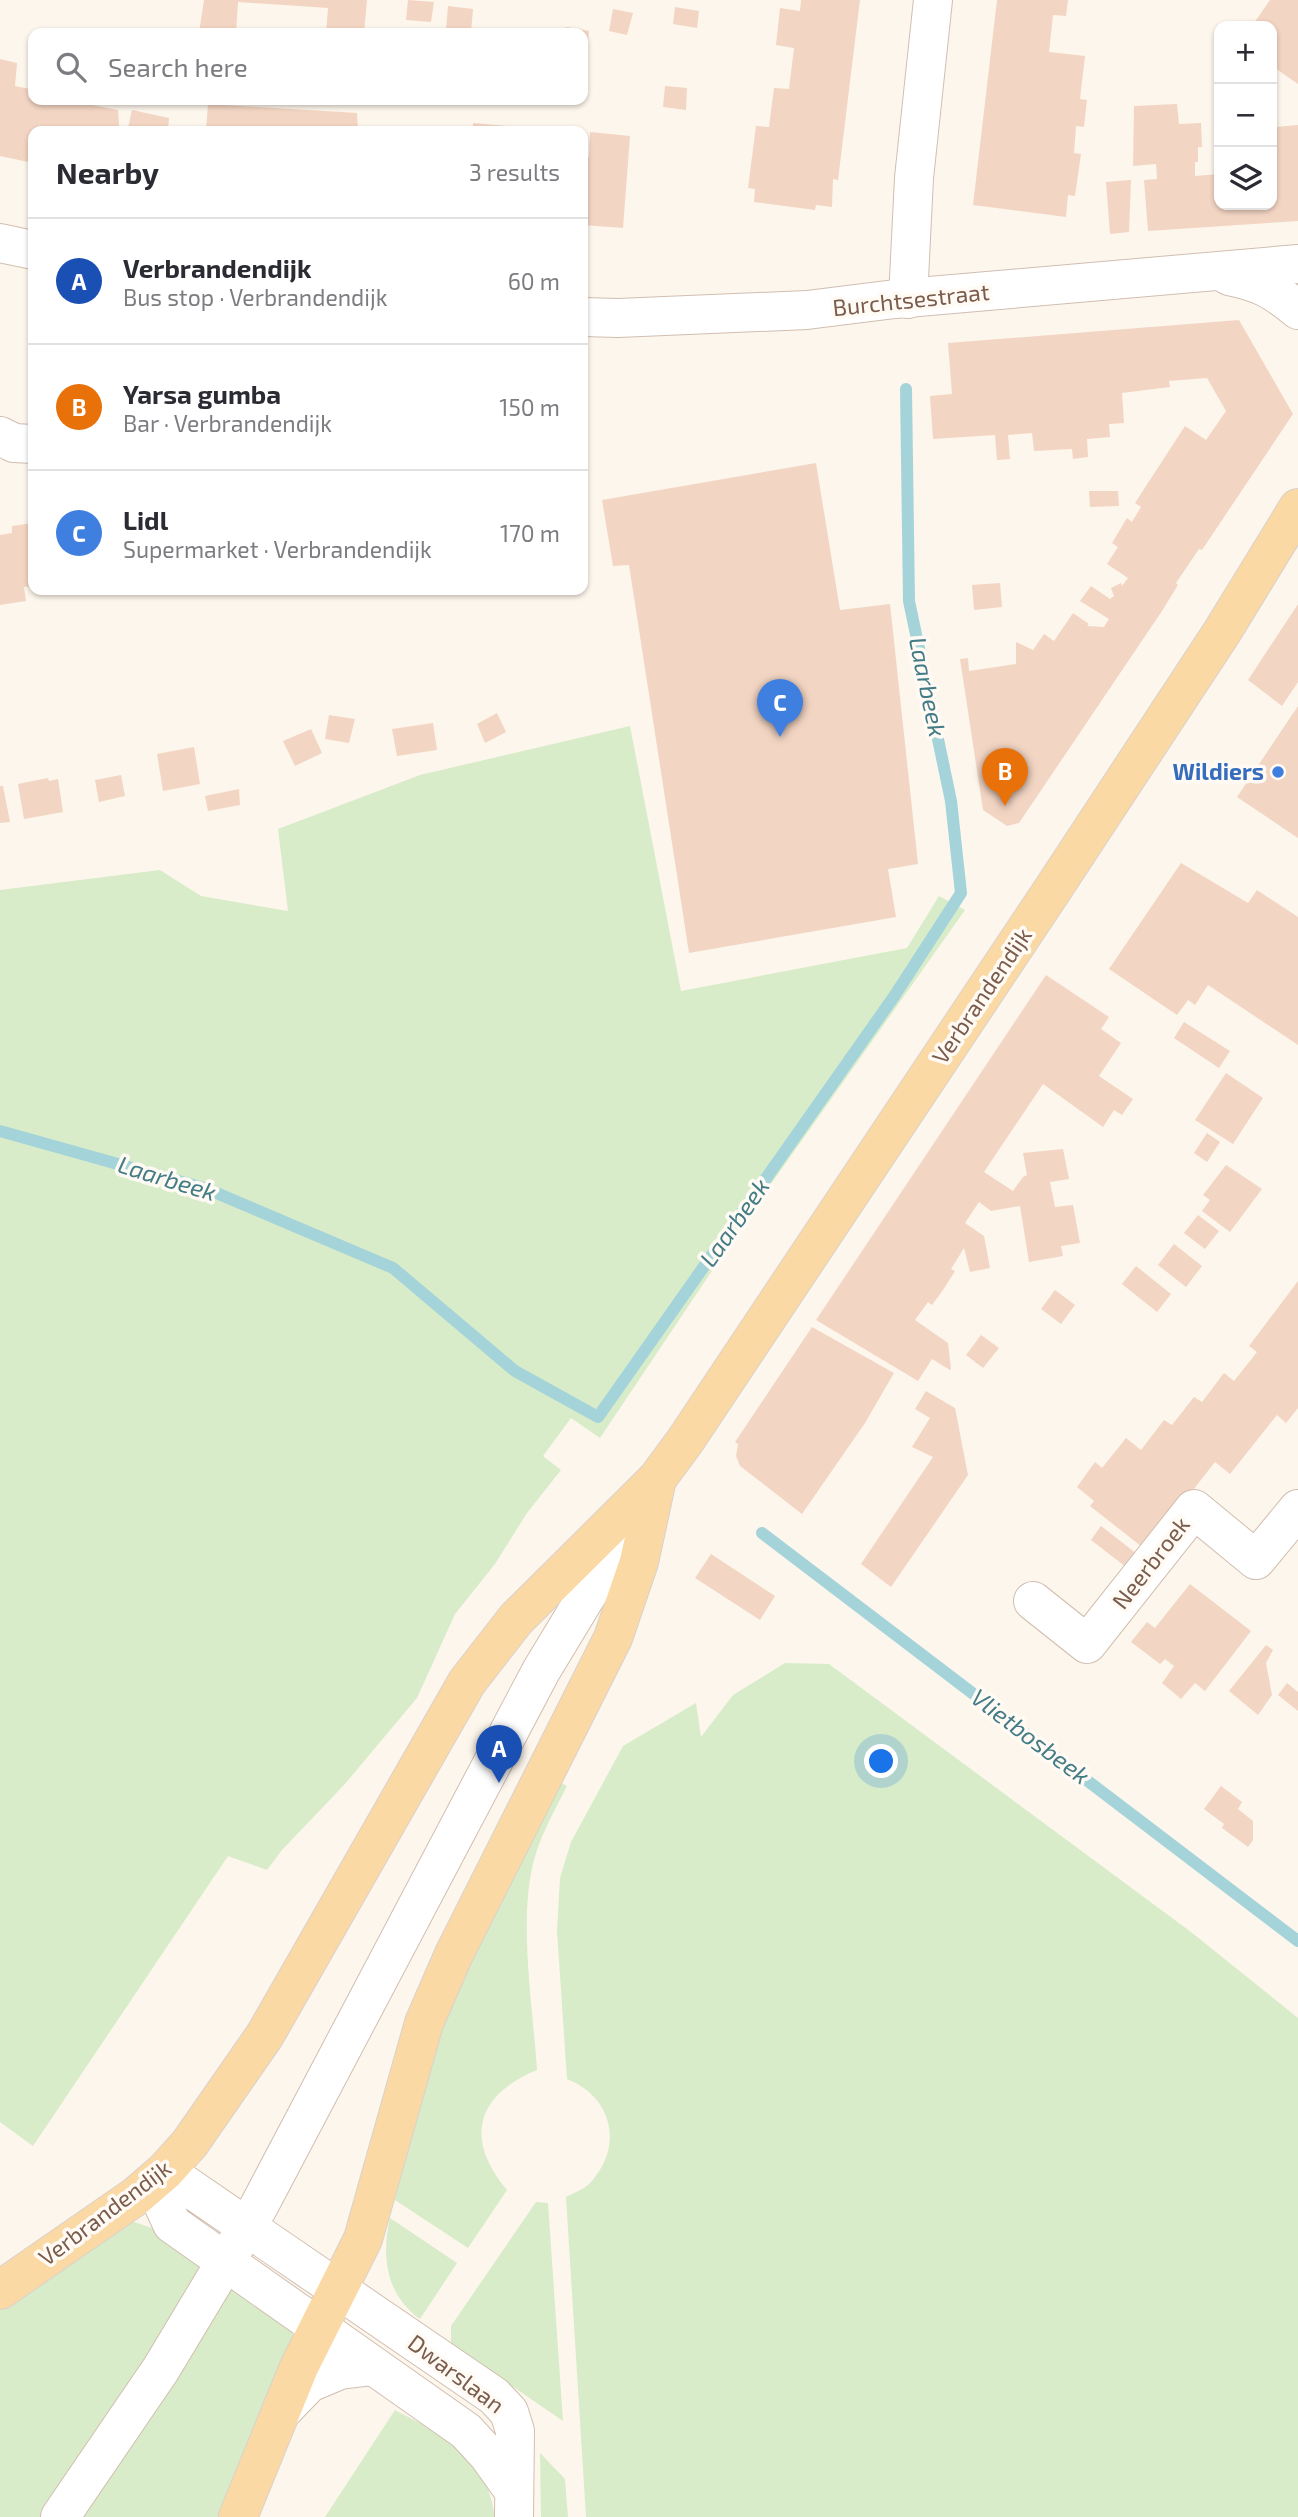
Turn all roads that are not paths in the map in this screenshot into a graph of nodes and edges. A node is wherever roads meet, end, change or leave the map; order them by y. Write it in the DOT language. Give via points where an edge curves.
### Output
graph roads {
  1 [pos="933,0"];
  2 [pos="0,243"];
  3 [pos="28,249"];
  4 [pos="1298,264"];
  5 [pos="1203,272"];
  6 [pos="908,299"];
  7 [pos="1298,310"];
  8 [pos="600,317"];
  9 [pos="0,436"];
  10 [pos="28,444"];
  11 [pos="1298,508"];
  12 [pos="657,1479"];
  13 [pos="1298,1508"];
  14 [pos="1033,1601"];
  15 [pos="165,2171"];
  16 [pos="246,2227"];
  17 [pos="226,2261"];
  18 [pos="0,2290"];
  19 [pos="338,2291"];
  20 [pos="319,2326"];
  21 [pos="373,2367"];
  22 [pos="281,2412"];
  23 [pos="513,2504"];
  24 [pos="60,2517"];
  25 [pos="238,2517"];
  1 -- 6 [label="street" via="914,178"];
  2 -- 3 [label="street"];
  4 -- 5 [label="street, Burchtsestraat"];
  5 -- 6 [label="street, Burchtsestraat"];
  5 -- 7 [label="street, Burchtsestraat" via="1254,281"];
  6 -- 8 [label="street, Burchtsestraat" via="807,310"];
  9 -- 10 [label="street"];
  11 -- 12 [label="main road, Verbrandendijk" via="1053,889"];
  12 -- 15 [label="main road, Verbrandendijk" via="516,1619 467,1682 265,2035 190,2143"];
  12 -- 16 [label="street" via="541,1671"];
  12 -- 19 [label="main road, Verbrandendijk" via="639,1562 613,1638 424,2023 363,2239"];
  13 -- 14 [label="street, Neerbroek" via="1256,1560 1194,1509 1087,1644"];
  15 -- 16 [label="street"];
  15 -- 17 [label="street, Dwarslaan" via="162,2202 172,2224"];
  15 -- 18 [label="main road, Verbrandendijk"];
  16 -- 17 [label="street"];
  16 -- 19 [label="street"];
  17 -- 20 [label="street, Dwarslaan"];
  17 -- 24 [label="street" via="128,2419"];
  19 -- 20 [label="main road, Verbrandendijk"];
  19 -- 23 [label="street, Dwarslaan" via="494,2396 509,2412 515,2431"];
  20 -- 21 [label="street, Dwarslaan"];
  20 -- 22 [label="main road, Verbrandendijk"];
  21 -- 22 [label="street" via="340,2370 309,2383"];
  21 -- 23 [label="street, Dwarslaan" via="466,2431 488,2455"];
  22 -- 25 [label="main road"];
}
